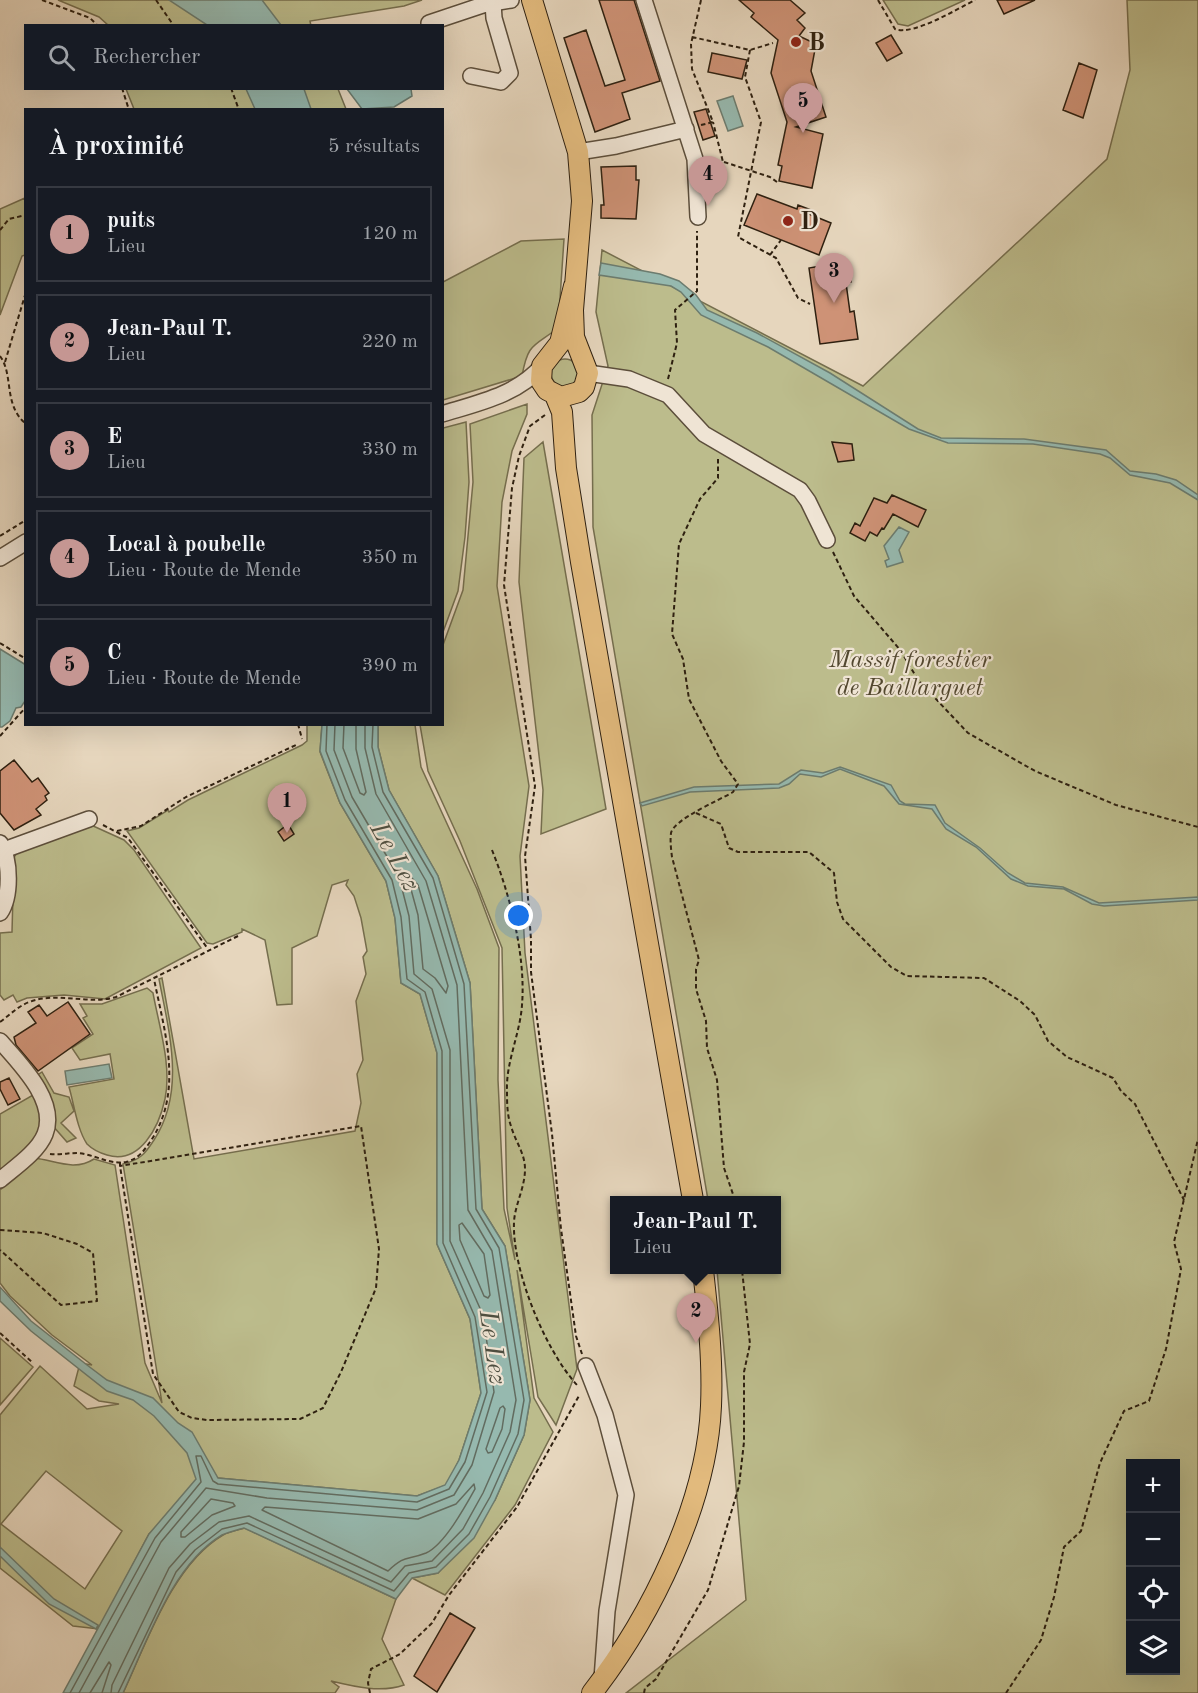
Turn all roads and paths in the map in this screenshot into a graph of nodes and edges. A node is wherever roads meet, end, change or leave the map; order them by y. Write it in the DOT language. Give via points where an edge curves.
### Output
graph roads {
  1 [pos="42,0"];
  2 [pos="156,0"];
  3 [pos="511,0"];
  4 [pos="532,0"];
  5 [pos="644,0"];
  6 [pos="701,0"];
  7 [pos="878,0"];
  8 [pos="975,0"];
  9 [pos="493,3"];
  10 [pos="429,22"];
  11 [pos="96,24"];
  12 [pos="173,24"];
  13 [pos="692,37"];
  14 [pos="773,43"];
  15 [pos="750,50"];
  16 [pos="471,76"];
  17 [pos="123,90"];
  18 [pos="232,90"];
  19 [pos="128,108"];
  20 [pos="238,108"];
  21 [pos="713,122"];
  22 [pos="692,127"];
  23 [pos="578,152"];
  24 [pos="723,162"];
  25 [pos="751,172"];
  26 [pos="777,182"];
  27 [pos="711,183"];
  28 [pos="24,215"];
  29 [pos="698,216"];
  30 [pos="0,230"];
  31 [pos="781,240"];
  32 [pos="770,255"];
  33 [pos="574,286"];
  34 [pos="24,299"];
  35 [pos="810,304"];
  36 [pos="0,356"];
  37 [pos="547,360"];
  38 [pos="5,362"];
  39 [pos="586,367"];
  40 [pos="514,388"];
  41 [pos="579,392"];
  42 [pos="668,395"];
  43 [pos="551,397"];
  44 [pos="444,413"];
  45 [pos="24,421"];
  46 [pos="722,445"];
  47 [pos="24,521"];
  48 [pos="0,536"];
  49 [pos="577,536"];
  50 [pos="827,540"];
  51 [pos="24,543"];
  52 [pos="0,558"];
  53 [pos="0,643"];
  54 [pos="24,658"];
  55 [pos="24,709"];
  56 [pos="299,726"];
  57 [pos="0,736"];
  58 [pos="302,739"];
  59 [pos="298,744"];
  60 [pos="696,813"];
  61 [pos="89,819"];
  62 [pos="1198,827"];
  63 [pos="2,847"];
  64 [pos="492,850"];
  65 [pos="0,913"];
  66 [pos="240,935"];
  67 [pos="208,949"];
  68 [pos="154,979"];
  69 [pos="0,1022"];
  70 [pos="0,1041"];
  71 [pos="1198,1139"];
  72 [pos="32,1151"];
  73 [pos="120,1162"];
  74 [pos="120,1166"];
  75 [pos="0,1180"];
  76 [pos="692,1196"];
  77 [pos="734,1196"];
  78 [pos="1184,1200"];
  79 [pos="0,1230"];
  80 [pos="0,1250"];
  81 [pos="704,1274"];
  82 [pos="743,1274"];
  83 [pos="0,1333"];
  84 [pos="33,1363"];
  85 [pos="586,1366"];
  86 [pos="597,1687"];
  87 [pos="370,1693"];
  88 [pos="644,1693"];
  89 [pos="1006,1693"];
  1 -- 11 [label="path" via="90,18"];
  2 -- 12 [label="path"];
  3 -- 9 [label="street"];
  4 -- 23 [label="main road"];
  5 -- 22 [label="street"];
  6 -- 13 [label="path"];
  7 -- 8 [label="path" via="900,31 920,26"];
  9 -- 10 [label="street"];
  9 -- 16 [label="street" via="510,73 501,82"];
  13 -- 15 [label="path"];
  13 -- 21 [label="path" via="692,69"];
  14 -- 15 [label="path"];
  15 -- 25 [label="path" via="745,77 761,122"];
  17 -- 19 [label="path"];
  18 -- 20 [label="path"];
  21 -- 22 [label="path"];
  21 -- 24 [label="path"];
  22 -- 23 [label="street"];
  22 -- 29 [label="street"];
  23 -- 33 [label="main road" via="582,201"];
  24 -- 25 [label="path"];
  24 -- 27 [label="path"];
  25 -- 26 [label="path"];
  25 -- 32 [label="path" via="738,237"];
  28 -- 30 [label="path" via="9,219"];
  29 -- 42 [label="path" via="697,291 675,310 677,343 666,388"];
  31 -- 32 [label="path"];
  32 -- 35 [label="path" via="776,258 798,298"];
  33 -- 37 [label="main road" via="560,343"];
  33 -- 39 [label="main road" via="574,337"];
  34 -- 38 [label="path"];
  36 -- 38 [label="path"];
  37 -- 40 [label="street" via="533,376"];
  37 -- 43 [label="main road"];
  38 -- 45 [label="path" via="13,407"];
  39 -- 41 [label="main road" via="584,387"];
  39 -- 42 [label="street"];
  40 -- 43 [label="street"];
  40 -- 44 [label="street"];
  41 -- 43 [label="main road"];
  41 -- 49 [label="main road" via="574,411 573,479"];
  42 -- 46 [label="street" via="704,435"];
  43 -- 49 [label="main road" via="562,412"];
  43 -- 85 [label="path" via="530,426 519,456 512,488 504,585 535,786 525,856 531,972 561,1230 576,1336"];
  46 -- 50 [label="street" via="800,490"];
  46 -- 60 [label="path" via="718,478 700,499 679,544 672,634 683,659 689,699 721,761 738,784 733,792"];
  47 -- 48 [label="path"];
  49 -- 76 [label="main road"];
  50 -- 62 [label="path" via="854,596 901,651 918,680 968,733 1035,771 1116,805"];
  51 -- 52 [label="street"];
  53 -- 54 [label="path"];
  55 -- 57 [label="path"];
  56 -- 58 [label="path"];
  59 -- 67 [label="path" via="186,797 141,826 117,831 128,838 151,867"];
  60 -- 77 [label="path" via="674,827 672,857 699,960 696,989 717,1080 724,1168"];
  60 -- 78 [label="path" via="721,824 729,848 738,852 809,852 818,858 834,873 843,919 891,967 907,976 984,978 1020,1001 1035,1015 1048,1041 1067,1057 1113,1078 1135,1104"];
  61 -- 63 [label="street"];
  63 -- 65 [label="street" via="7,895"];
  64 -- 87 [label="path" via="513,916 521,977 522,1003 507,1088 509,1121 525,1169 514,1234 542,1332 582,1389 517,1507 448,1595 432,1623 400,1654 371,1669"];
  66 -- 67 [label="path"];
  67 -- 68 [label="path"];
  68 -- 69 [label="path" via="105,1000 33,1000"];
  68 -- 73 [label="path" via="168,1055 169,1098 165,1116 143,1152 137,1158"];
  70 -- 72 [label="street" via="43,1098 46,1108 45,1133"];
  71 -- 78 [label="path"];
  72 -- 73 [label="path" via="77,1153"];
  72 -- 75 [label="street"];
  73 -- 74 [label="path"];
  74 -- 74 [label="path" via="361,1126 379,1249 378,1279 323,1408 300,1419 207,1420 178,1412 153,1374"];
  78 -- 89 [label="path" via="1174,1242 1181,1269 1166,1349 1149,1401 1124,1412 1100,1463 1081,1531 1064,1547 1041,1641"];
  79 -- 80 [label="path" via="43,1233 93,1252 98,1301 61,1305"];
  81 -- 86 [label="main road" via="710,1327 711,1408 702,1464 671,1561 638,1625"];
  82 -- 88 [label="path" via="750,1344 744,1372 744,1442 739,1486 708,1590"];
  83 -- 84 [label="path"];
  85 -- 86 [label="street" via="605,1415 626,1495"];
}
